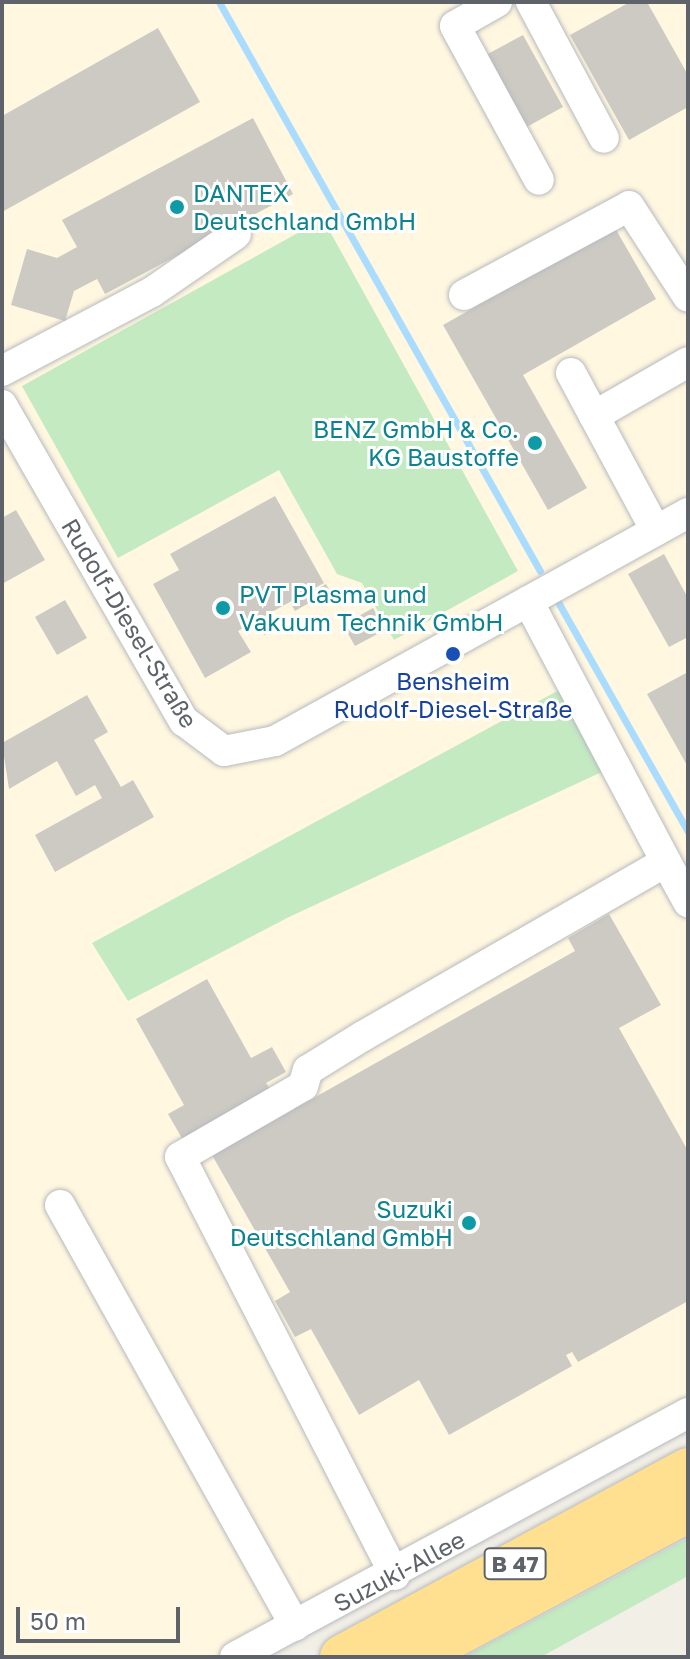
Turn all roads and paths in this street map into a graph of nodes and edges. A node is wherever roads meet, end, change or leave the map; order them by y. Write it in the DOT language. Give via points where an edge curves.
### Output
graph roads {
  1 [pos="497,2"];
  2 [pos="531,2"];
  3 [pos="604,138"];
  4 [pos="539,180"];
  5 [pos="236,234"];
  6 [pos="464,295"];
  7 [pos="688,297"];
  8 [pos="688,362"];
  9 [pos="2,371"];
  10 [pos="571,373"];
  11 [pos="2,405"];
  12 [pos="594,416"];
  13 [pos="13,452"];
  14 [pos="688,513"];
  15 [pos="656,531"];
  16 [pos="528,601"];
  17 [pos="666,862"];
  18 [pos="688,902"];
  19 [pos="60,1205"];
  20 [pos="688,1413"];
  21 [pos="688,1470"];
  22 [pos="688,1510"];
  23 [pos="395,1575"];
  24 [pos="295,1626"];
  25 [pos="235,1657"];
  26 [pos="342,1657"];
  27 [pos="413,1657"];
  1 -- 4 [label="street" via="455,26"];
  2 -- 3 [label="street"];
  5 -- 9 [label="street" via="152,292"];
  6 -- 7 [label="street" via="629,206"];
  8 -- 12 [label="street"];
  10 -- 12 [label="street"];
  11 -- 13 [label="street, Rudolf-Diesel-Straße"];
  12 -- 15 [label="street"];
  13 -- 16 [label="street, Rudolf-Diesel-Straße" via="184,721 224,751 275,741"];
  14 -- 15 [label="street, Rudolf-Diesel-Straße"];
  15 -- 16 [label="street, Rudolf-Diesel-Straße"];
  16 -- 17 [label="street"];
  17 -- 18 [label="street"];
  17 -- 23 [label="street" via="363,1036 308,1070 303,1086 180,1157"];
  19 -- 24 [label="street"];
  20 -- 23 [label="street, Suzuki-Allee"];
  21 -- 26 [label="highway, B 47"];
  22 -- 27 [label="highway, B 47"];
  23 -- 24 [label="street, Suzuki-Allee"];
  24 -- 25 [label="street, Suzuki-Allee"];
}
